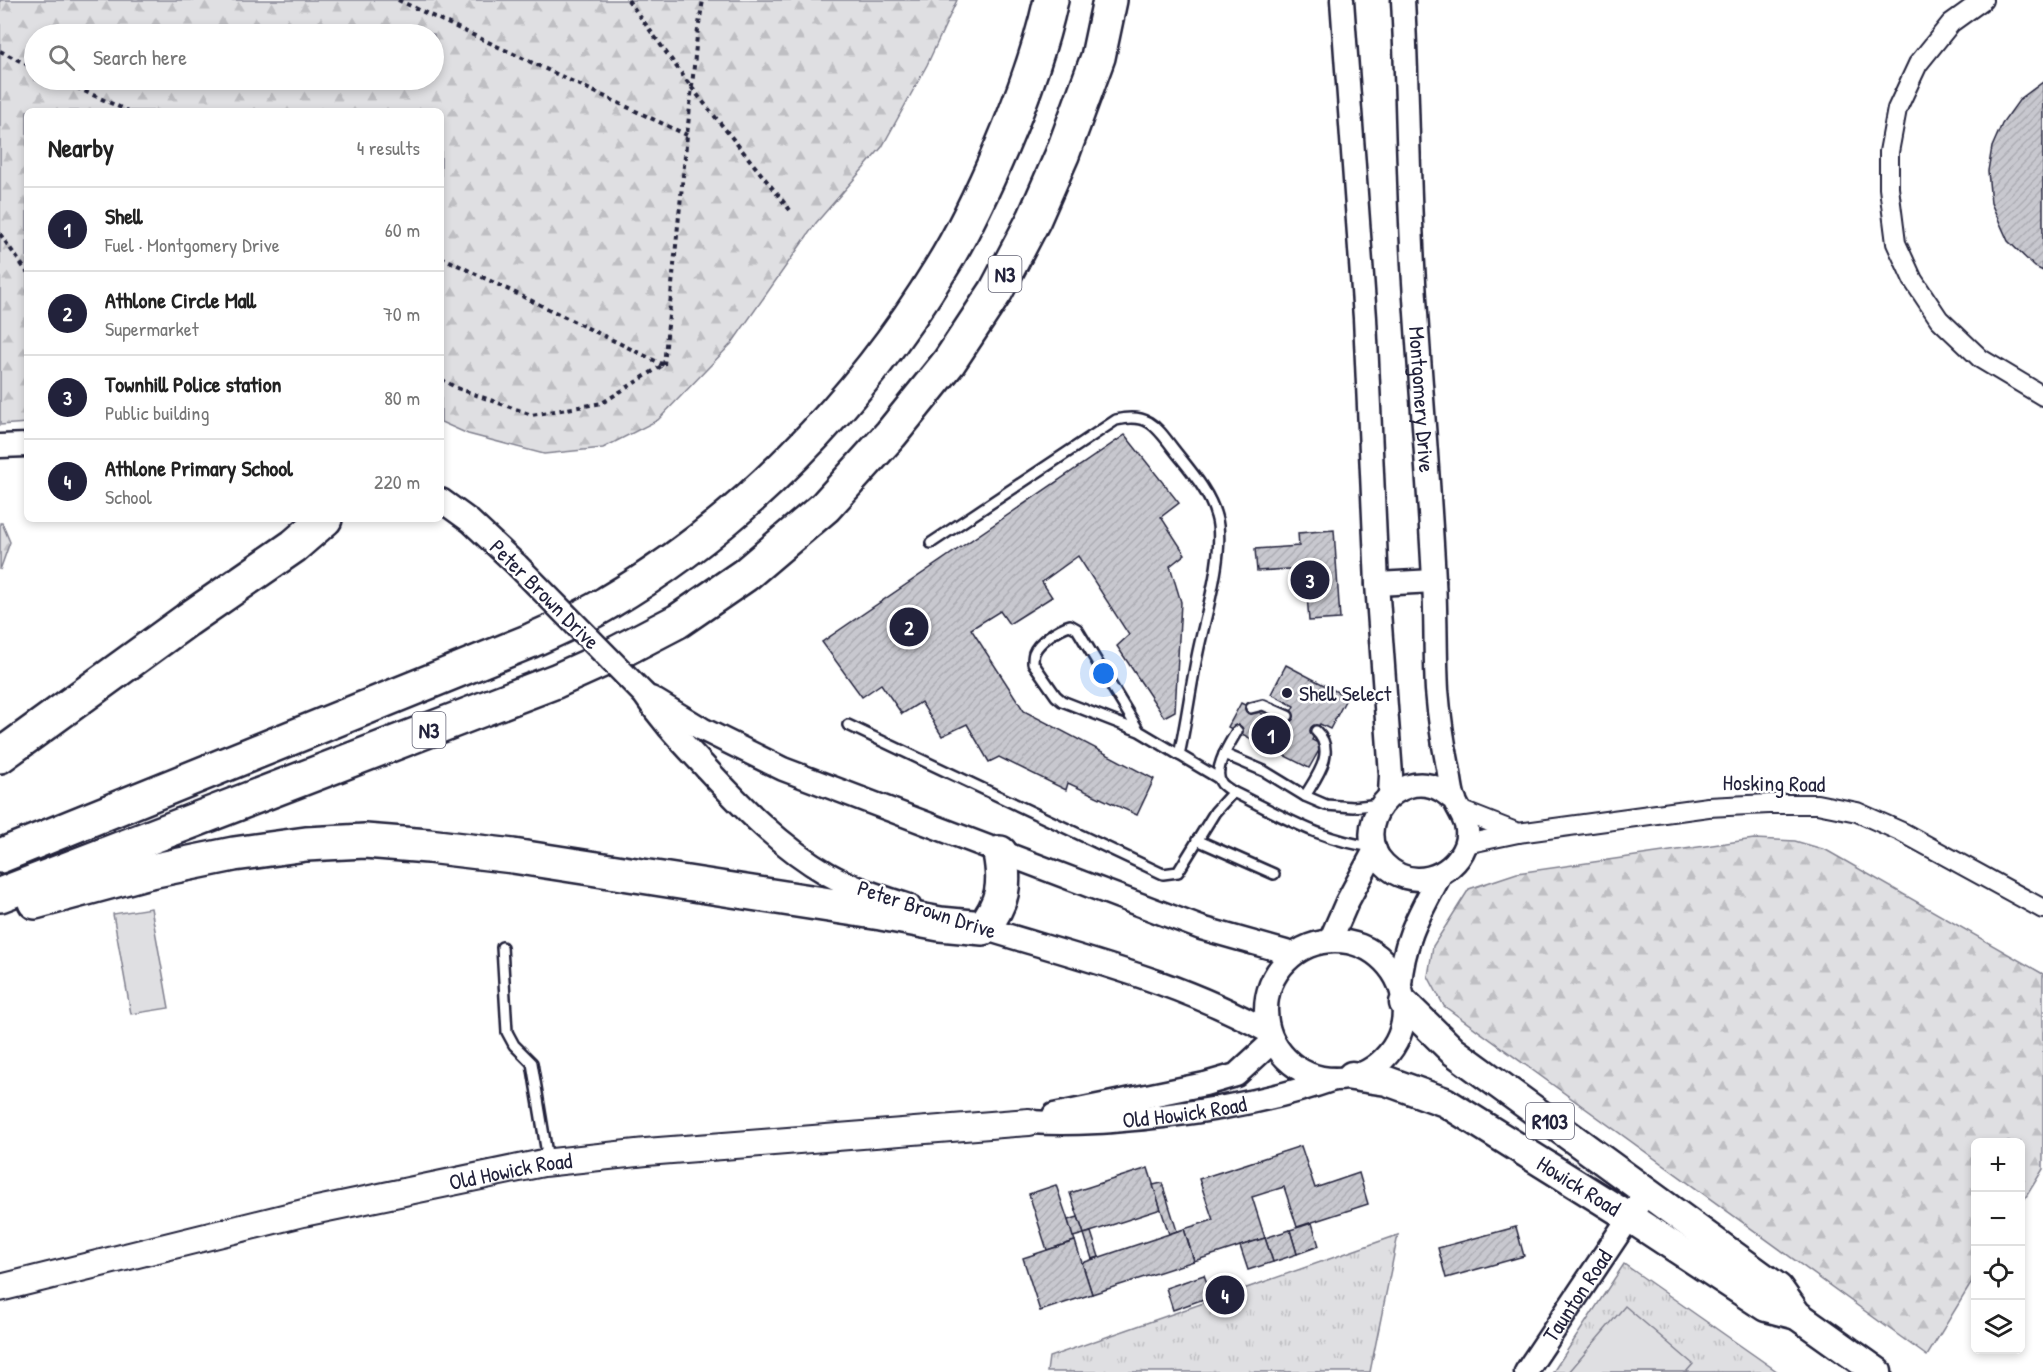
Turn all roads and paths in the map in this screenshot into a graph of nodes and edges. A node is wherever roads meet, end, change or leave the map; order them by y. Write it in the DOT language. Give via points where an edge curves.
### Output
graph roads {
  1 [pos="398,0"];
  2 [pos="628,0"];
  3 [pos="703,0"];
  4 [pos="1051,0"];
  5 [pos="1110,0"];
  6 [pos="1342,0"];
  7 [pos="1403,0"];
  8 [pos="1983,0"];
  9 [pos="0,51"];
  10 [pos="24,63"];
  11 [pos="692,88"];
  12 [pos="82,90"];
  13 [pos="121,108"];
  14 [pos="687,135"];
  15 [pos="790,210"];
  16 [pos="0,234"];
  17 [pos="444,258"];
  18 [pos="24,268"];
  19 [pos="664,365"];
  20 [pos="444,381"];
  21 [pos="2043,396"];
  22 [pos="24,445"];
  23 [pos="0,446"];
  24 [pos="444,502"];
  25 [pos="322,522"];
  26 [pos="931,543"];
  27 [pos="1434,581"];
  28 [pos="1377,584"];
  29 [pos="644,694"];
  30 [pos="1251,708"];
  31 [pos="1288,716"];
  32 [pos="848,725"];
  33 [pos="1139,731"];
  34 [pos="1237,731"];
  35 [pos="1316,731"];
  36 [pos="1224,754"];
  37 [pos="1179,755"];
  38 [pos="0,756"];
  39 [pos="1218,778"];
  40 [pos="1233,792"];
  41 [pos="1305,796"];
  42 [pos="1385,799"];
  43 [pos="1458,805"];
  44 [pos="1518,833"];
  45 [pos="1197,840"];
  46 [pos="1466,844"];
  47 [pos="1374,849"];
  48 [pos="1000,853"];
  49 [pos="0,856"];
  50 [pos="1274,874"];
  51 [pos="1440,875"];
  52 [pos="0,895"];
  53 [pos="2043,909"];
  54 [pos="0,912"];
  55 [pos="983,928"];
  56 [pos="1330,941"];
  57 [pos="502,947"];
  58 [pos="1293,954"];
  59 [pos="1402,994"];
  60 [pos="1271,1037"];
  61 [pos="1343,1078"];
  62 [pos="1029,1122"];
  63 [pos="548,1162"];
  64 [pos="1647,1191"];
  65 [pos="1629,1217"];
  66 [pos="0,1288"];
  67 [pos="1797,1315"];
  68 [pos="1526,1372"];
  69 [pos="1877,1372"];
  1 -- 14 [label="path"];
  2 -- 11 [label="path"];
  3 -- 11 [label="path"];
  4 -- 49 [label="highway, N3" via="1018,108 982,191 942,268 887,350 822,427 758,492 679,555 607,603 530,642"];
  5 -- 52 [label="highway, N3" via="1098,57 1062,155 996,291 949,362 891,434 825,507 745,575 678,621 556,681"];
  6 -- 28 [label="street" via="1365,318"];
  7 -- 27 [label="street, Montgomery Drive" via="1414,280"];
  8 -- 21 [label="street" via="1951,23 1918,64 1897,109 1889,152 1896,243 1913,280 1939,319 1981,359"];
  9 -- 10 [label="path"];
  11 -- 14 [label="path"];
  11 -- 15 [label="path"];
  12 -- 13 [label="path"];
  14 -- 19 [label="path"];
  16 -- 18 [label="path"];
  17 -- 19 [label="path"];
  19 -- 20 [label="path" via="602,403 532,415"];
  22 -- 23 [label="street"];
  24 -- 29 [label="street, Peter Brown Drive, bridge" via="517,566"];
  25 -- 38 [label="highway" via="294,546"];
  26 -- 37 [label="lane" via="1116,420 1144,418 1157,427 1211,499 1217,519 1218,544 1209,608"];
  27 -- 28 [label="street"];
  27 -- 43 [label="street, Montgomery Drive" via="1438,692 1447,764"];
  28 -- 42 [label="street" via="1391,775"];
  29 -- 48 [label="street, Peter Brown Drive" via="783,770"];
  29 -- 55 [label="street, Peter Brown Drive" via="662,721 725,789 794,853 829,875 868,892"];
  30 -- 31 [label="lane" via="1263,705"];
  32 -- 45 [label="lane" via="1164,873 1178,872"];
  33 -- 33 [label="lane" via="1056,696 1033,663 1040,644 1063,627 1077,629"];
  33 -- 37 [label="lane"];
  34 -- 36 [label="lane"];
  35 -- 41 [label="lane" via="1324,740 1326,753"];
  36 -- 39 [label="lane"];
  36 -- 41 [label="lane" via="1264,771"];
  37 -- 39 [label="lane"];
  39 -- 40 [label="lane"];
  40 -- 45 [label="lane"];
  40 -- 47 [label="lane" via="1321,836"];
  41 -- 42 [label="lane" via="1340,807"];
  42 -- 43 [label="street" via="1405,787 1423,785 1440,789"];
  42 -- 47 [label="street" via="1374,817"];
  43 -- 44 [label="street, Hosking Road"];
  43 -- 46 [label="street" via="1467,827"];
  44 -- 46 [label="street, Hosking Road"];
  44 -- 53 [label="street, Hosking Road" via="1708,807 1817,804 1857,812 1902,832"];
  45 -- 50 [label="lane"];
  46 -- 51 [label="street" via="1456,862"];
  47 -- 51 [label="street" via="1383,863 1409,879"];
  47 -- 56 [label="street"];
  48 -- 55 [label="highway" via="1002,894"];
  48 -- 58 [label="street, Peter Brown Drive" via="1201,928"];
  51 -- 59 [label="street" via="1404,950"];
  54 -- 55 [label="highway" via="146,872 234,854 365,841 513,856"];
  55 -- 60 [label="street, Peter Brown Drive" via="1115,967 1202,999 1238,1014"];
  56 -- 58 [label="street, R103"];
  56 -- 59 [label="street, R103" via="1352,943 1372,952 1389,966"];
  57 -- 63 [label="lane" via="507,1032 532,1063"];
  58 -- 60 [label="street, R103" via="1278,970 1269,989 1265,1010"];
  59 -- 61 [label="street, R103" via="1403,1023 1385,1057 1370,1069"];
  59 -- 64 [label="main road, Howick Road / R103" via="1453,1051"];
  60 -- 61 [label="street, R103" via="1284,1057 1299,1069 1316,1076"];
  60 -- 62 [label="street, Old Howick Road / R103" via="1236,1075"];
  61 -- 62 [label="street, Old Howick Road / R103" via="1238,1106 1070,1125"];
  61 -- 65 [label="main road, Howick Road / R103" via="1387,1081 1444,1102"];
  62 -- 63 [label="main road, Old Howick Road / R103"];
  63 -- 66 [label="main road, Old Howick Road / R103" via="303,1213"];
  64 -- 65 [label="street, Taunton Road"];
  64 -- 67 [label="main road, Howick Road / R103" via="1778,1288"];
  65 -- 67 [label="main road, Howick Road / R103" via="1766,1307"];
  65 -- 68 [label="street, Taunton Road"];
  67 -- 69 [label="main road, Howick Road / R103"];
}
